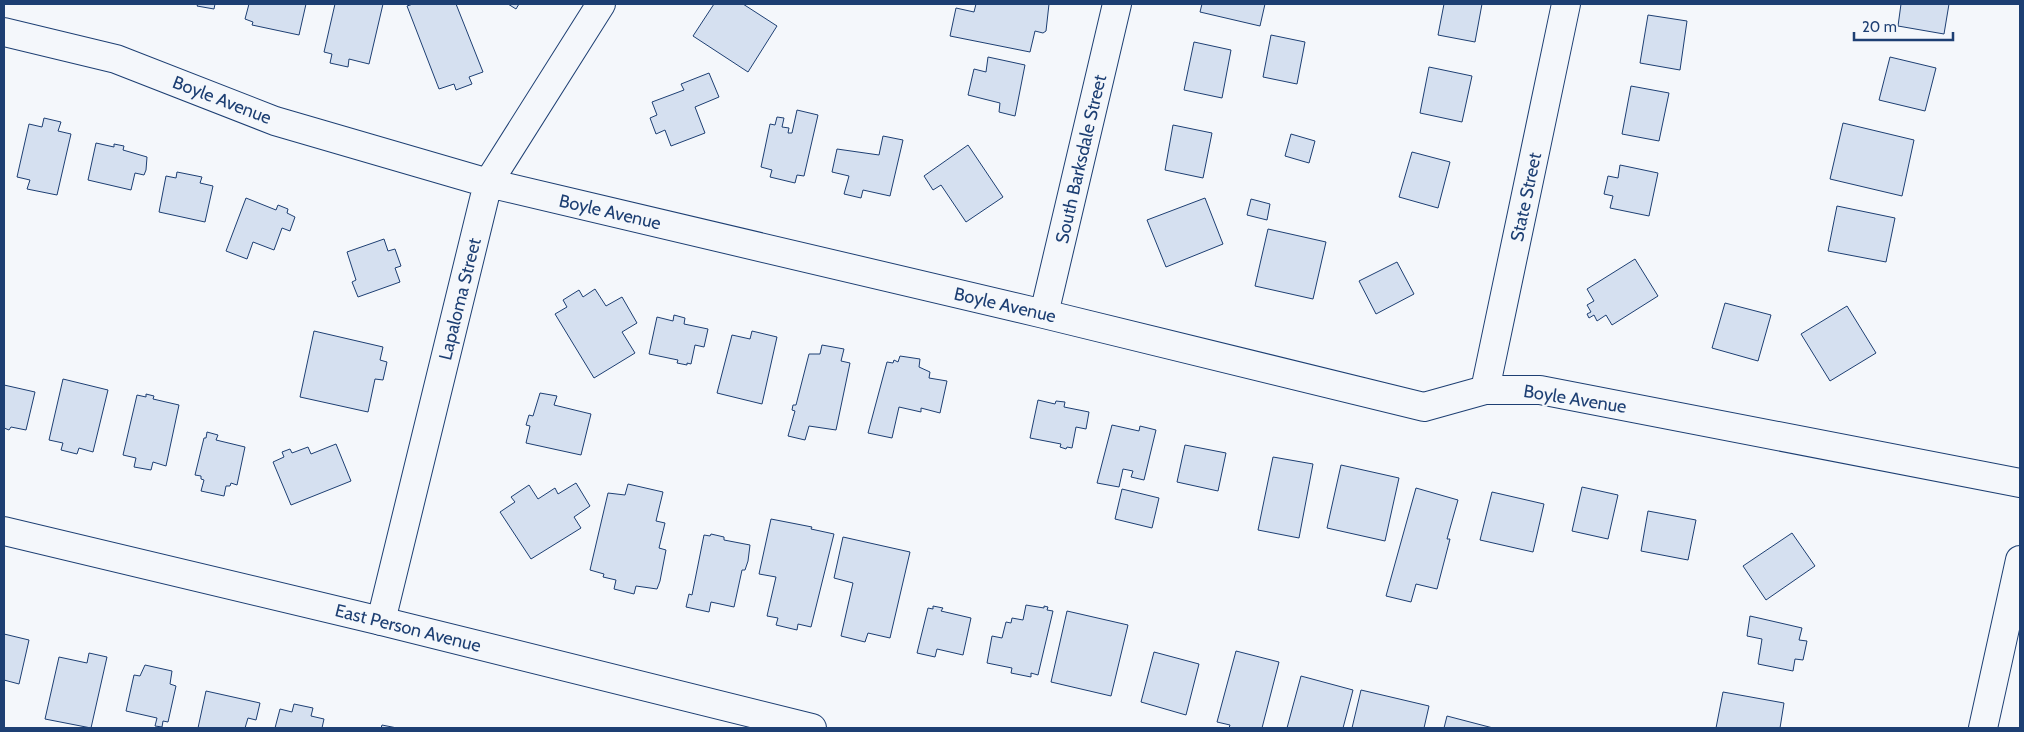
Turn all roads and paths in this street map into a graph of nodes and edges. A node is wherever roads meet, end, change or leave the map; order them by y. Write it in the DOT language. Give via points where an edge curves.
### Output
graph roads {
  1 [pos="601,4"];
  2 [pos="1117,4"];
  3 [pos="1566,4"];
  4 [pos="4,32"];
  5 [pos="488,184"];
  6 [pos="1044,314"];
  7 [pos="1485,390"];
  8 [pos="2020,483"];
  9 [pos="4,531"];
  10 [pos="2020,560"];
  11 [pos="381,621"];
  12 [pos="812,728"];
  13 [pos="1983,728"];
  1 -- 5 [label="street, Lapaloma Street"];
  2 -- 6 [label="street, South Barksdale Street"];
  3 -- 7 [label="street, State Street"];
  4 -- 5 [label="street, Boyle Avenue" via="116,59 275,121"];
  5 -- 6 [label="street, Boyle Avenue"];
  5 -- 11 [label="street, Lapaloma Street"];
  6 -- 7 [label="street, Boyle Avenue" via="1424,406"];
  7 -- 8 [label="street, Boyle Avenue" via="1540,390"];
  9 -- 11 [label="street, East Person Avenue"];
  10 -- 13 [label="street"];
  11 -- 12 [label="street, East Person Avenue"];
}
